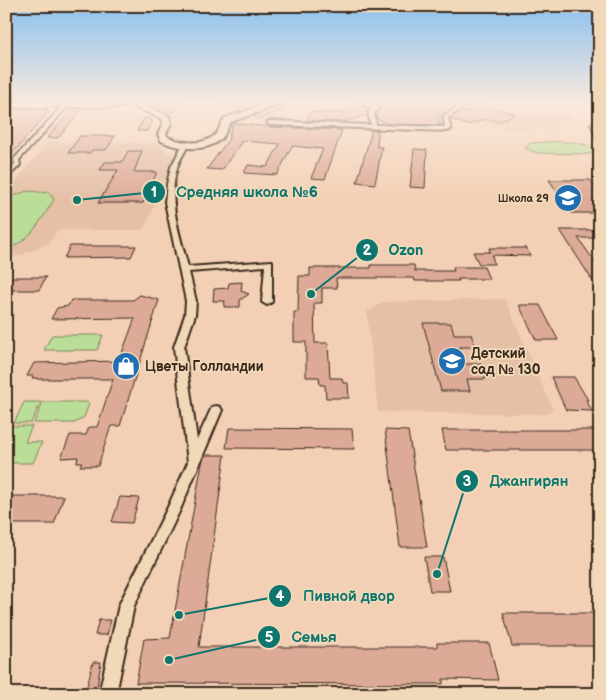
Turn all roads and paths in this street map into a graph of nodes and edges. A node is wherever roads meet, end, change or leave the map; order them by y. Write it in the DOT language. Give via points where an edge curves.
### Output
graph roads {
  1 [pos="39,135"];
  2 [pos="162,135"];
  3 [pos="221,135"];
  4 [pos="186,144"];
  5 [pos="6,177"];
  6 [pos="186,270"];
  7 [pos="267,302"];
  8 [pos="216,410"];
  9 [pos="194,463"];
  10 [pos="106,694"];
  1 -- 5 [label="street" via="16,160 18,164"];
  2 -- 4 [label="main road" via="173,143"];
  3 -- 4 [label="main road" via="212,141"];
  4 -- 6 [label="street" via="174,167 169,202"];
  6 -- 7 [label="street" via="269,263"];
  6 -- 9 [label="street" via="190,315 179,347"];
  8 -- 9 [label="street"];
  9 -- 10 [label="street" via="127,605"];
}
